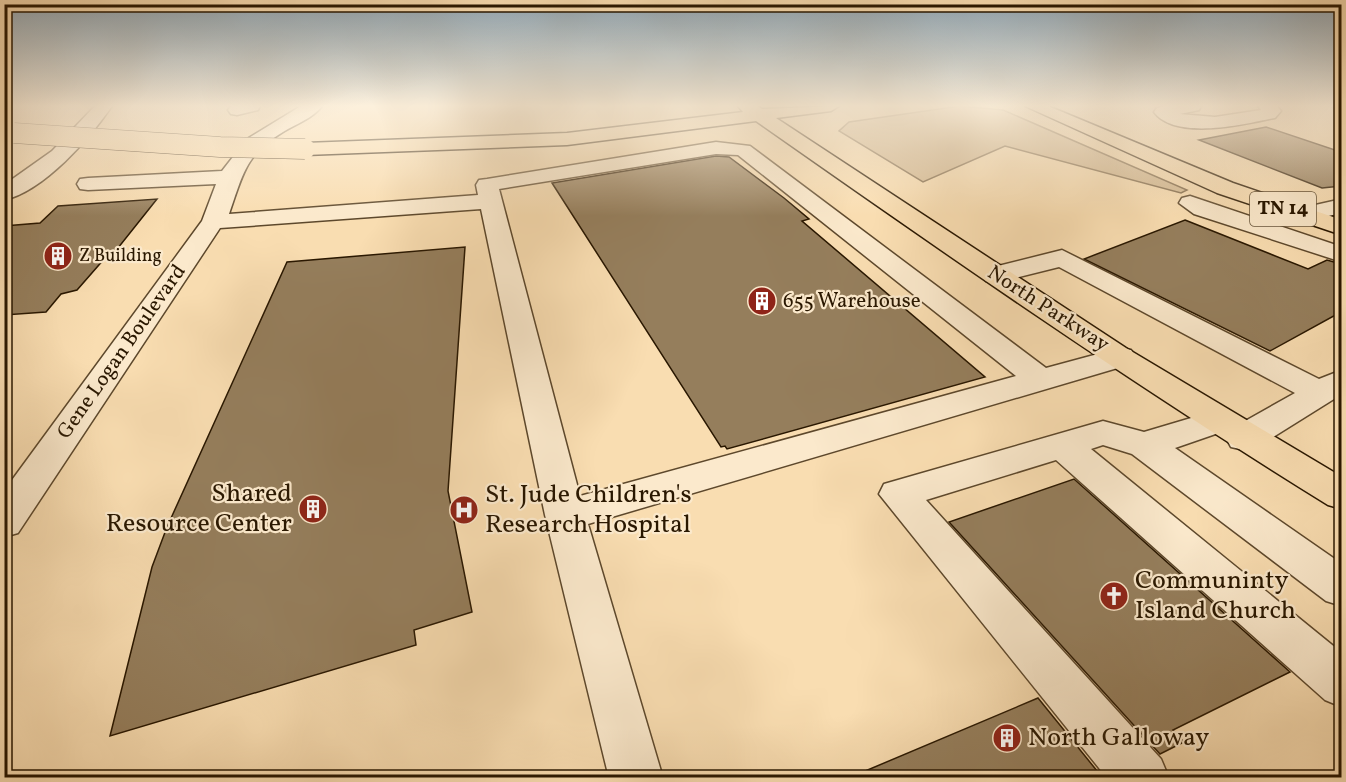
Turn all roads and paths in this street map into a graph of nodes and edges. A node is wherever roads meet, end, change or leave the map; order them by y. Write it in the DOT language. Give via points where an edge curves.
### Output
graph roads {
  1 [pos="75,142"];
  2 [pos="157,142"];
  3 [pos="254,142"];
  4 [pos="475,142"];
  5 [pos="799,142"];
  6 [pos="1118,142"];
  7 [pos="229,177"];
  8 [pos="88,184"];
  9 [pos="4,194"];
  10 [pos="1190,203"];
  11 [pos="492,205"];
  12 [pos="1341,206"];
  13 [pos="1301,215"];
  14 [pos="213,222"];
  15 [pos="1341,228"];
  16 [pos="1341,255"];
  17 [pos="994,275"];
  18 [pos="1120,357"];
  19 [pos="1040,380"];
  20 [pos="1331,386"];
  21 [pos="1231,429"];
  22 [pos="1062,445"];
  23 [pos="1145,445"];
  24 [pos="1341,495"];
  25 [pos="565,515"];
  26 [pos="4,522"];
  27 [pos="1341,588"];
  28 [pos="1336,675"];
  29 [pos="636,777"];
  30 [pos="1142,777"];
  1 -- 9 [label="street" via="60,157"];
  2 -- 4 [label="main road, bridge" via="305,149"];
  3 -- 7 [label="street"];
  5 -- 17 [label="main road, North Parkway"];
  6 -- 13 [label="main road, TN 14"];
  7 -- 8 [label="street"];
  7 -- 14 [label="street, Gene Logan Boulevard"];
  10 -- 16 [label="street"];
  11 -- 14 [label="street" via="477,201 445,202"];
  11 -- 19 [label="street" via="487,185 716,148 743,150"];
  11 -- 25 [label="street"];
  12 -- 13 [label="street"];
  13 -- 15 [label="main road, TN 14"];
  14 -- 26 [label="street, Gene Logan Boulevard"];
  17 -- 18 [label="main road, North Parkway"];
  17 -- 20 [label="street" via="1062,258"];
  18 -- 19 [label="street"];
  18 -- 21 [label="main road, North Parkway"];
  19 -- 25 [label="street"];
  20 -- 21 [label="street"];
  21 -- 23 [label="street"];
  21 -- 24 [label="main road, North Parkway"];
  22 -- 23 [label="street" via="1103,433"];
  22 -- 28 [label="street"];
  22 -- 30 [label="street" via="898,494"];
  23 -- 27 [label="street"];
  25 -- 29 [label="street"];
}
